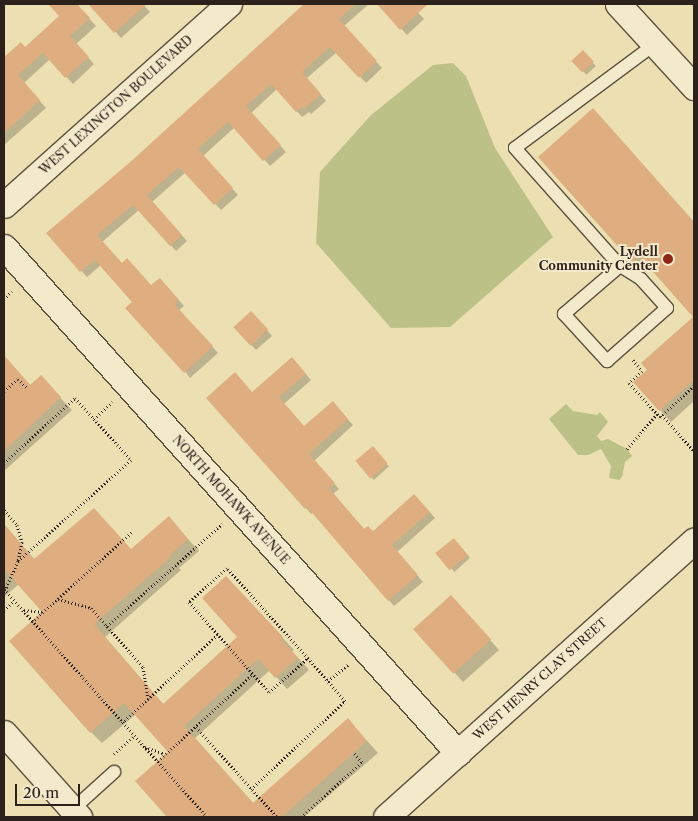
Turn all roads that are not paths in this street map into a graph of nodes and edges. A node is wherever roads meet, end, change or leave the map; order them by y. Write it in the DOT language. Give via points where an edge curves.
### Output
graph roads {
  1 [pos="618,4"];
  2 [pos="221,6"];
  3 [pos="655,44"];
  4 [pos="694,87"];
  5 [pos="4,205"];
  6 [pos="4,247"];
  7 [pos="620,266"];
  8 [pos="694,541"];
  9 [pos="4,733"];
  10 [pos="458,753"];
  11 [pos="114,772"];
  12 [pos="75,814"];
  13 [pos="386,817"];
  1 -- 3 [label="street"];
  2 -- 5 [label="street, WEST LEXINGTON BOULEVARD"];
  3 -- 4 [label="street"];
  3 -- 7 [label="lane" via="515,148"];
  6 -- 10 [label="street, NORTH MOHAWK AVENUE"];
  7 -- 7 [label="lane" via="564,314 607,361 667,308 641,279"];
  8 -- 10 [label="street, WEST HENRY CLAY STREET"];
  9 -- 12 [label="street"];
  10 -- 13 [label="street, WEST HENRY CLAY STREET"];
  11 -- 12 [label="lane"];
}
